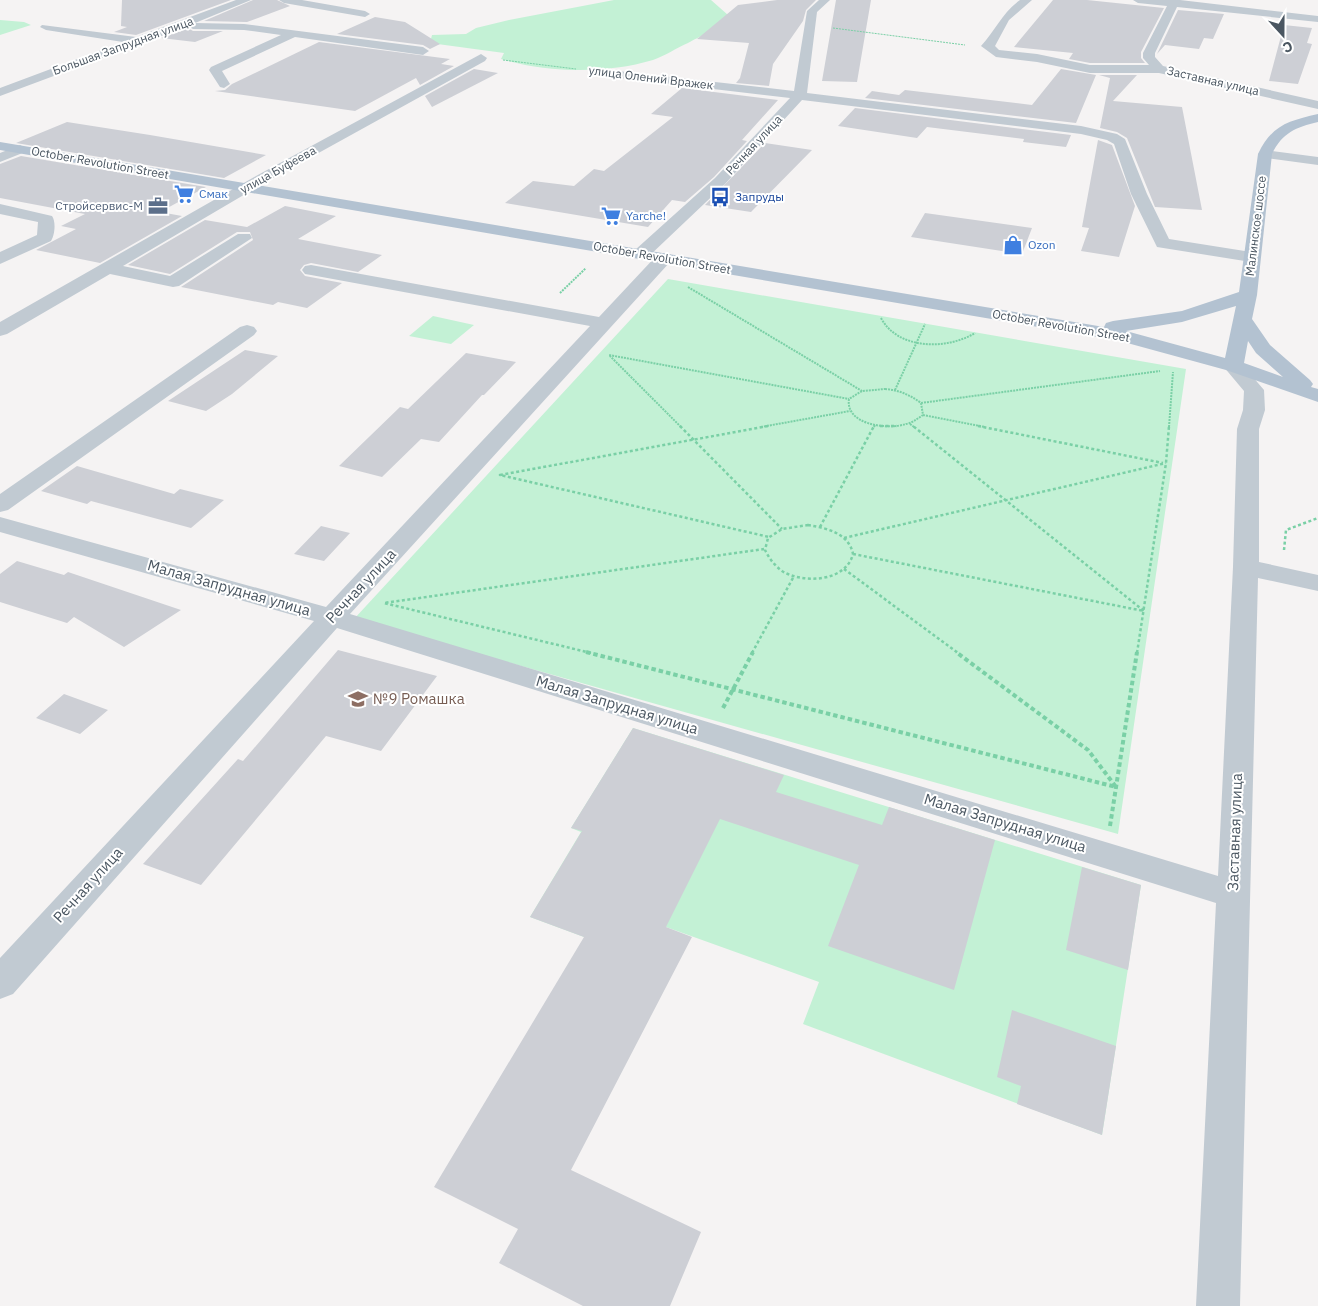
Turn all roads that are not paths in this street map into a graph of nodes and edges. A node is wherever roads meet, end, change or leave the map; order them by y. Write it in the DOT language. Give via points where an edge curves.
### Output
graph roads {
  1 [pos="246,0"];
  2 [pos="284,0"];
  3 [pos="825,0"];
  4 [pos="1027,0"];
  5 [pos="1138,0"];
  6 [pos="1174,2"];
  7 [pos="365,14"];
  8 [pos="1318,18"];
  9 [pos="180,25"];
  10 [pos="46,27"];
  11 [pos="293,34"];
  12 [pos="137,40"];
  13 [pos="423,51"];
  14 [pos="481,58"];
  15 [pos="1159,69"];
  16 [pos="594,71"];
  17 [pos="0,78"];
  18 [pos="26,82"];
  19 [pos="224,84"];
  20 [pos="0,92"];
  21 [pos="800,95"];
  22 [pos="1317,111"];
  23 [pos="0,146"];
  24 [pos="20,150"];
  25 [pos="1265,154"];
  26 [pos="0,158"];
  27 [pos="1318,161"];
  28 [pos="246,188"];
  29 [pos="0,209"];
  30 [pos="244,238"];
  31 [pos="652,256"];
  32 [pos="1251,257"];
  33 [pos="0,259"];
  34 [pos="108,268"];
  35 [pos="311,270"];
  36 [pos="1248,295"];
  37 [pos="1243,319"];
  38 [pos="602,323"];
  39 [pos="1083,329"];
  40 [pos="0,330"];
  41 [pos="247,331"];
  42 [pos="1233,366"];
  43 [pos="1318,396"];
  44 [pos="0,505"];
  45 [pos="0,524"];
  46 [pos="1246,567"];
  47 [pos="1318,583"];
  48 [pos="332,617"];
  49 [pos="1232,894"];
  50 [pos="0,983"];
  51 [pos="1218,1306"];
  1 -- 9 [label="street, Большая Запрудная улица"];
  2 -- 7 [label="street"];
  3 -- 21 [label="street" via="812,11"];
  4 -- 15 [label="street, Заставная улица" via="1009,12 988,48 1006,55 1090,69"];
  5 -- 6 [label="street"];
  6 -- 8 [label="street"];
  6 -- 15 [label="street" via="1149,53 1149,58"];
  9 -- 11 [label="street" via="244,26"];
  9 -- 12 [label="street, Большая Запрудная улица"];
  10 -- 12 [label="street"];
  11 -- 13 [label="street"];
  11 -- 19 [label="street" via="215,70"];
  12 -- 18 [label="street, Большая Запрудная улица"];
  14 -- 28 [label="street, улица Буфеева"];
  15 -- 22 [label="street, Заставная улица"];
  16 -- 21 [label="street, улица Олений Вражек"];
  17 -- 18 [label="street"];
  18 -- 20 [label="street, Большая Запрудная улица"];
  21 -- 31 [label="street, Речная улица"];
  21 -- 32 [label="street, улица Олений Вражек" via="1081,130 1112,137 1120,142 1127,165 1163,243"];
  22 -- 25 [label="main road, Малинское шоссе" via="1272,137"];
  23 -- 24 [label="main road, October Revolution Street"];
  24 -- 26 [label="street"];
  24 -- 28 [label="main road, October Revolution Street"];
  25 -- 27 [label="street"];
  25 -- 32 [label="main road, Малинское шоссе"];
  28 -- 31 [label="main road, October Revolution Street"];
  28 -- 34 [label="street, улица Буфеева"];
  29 -- 33 [label="street" via="46,219 45,237"];
  30 -- 34 [label="street" via="173,282"];
  31 -- 38 [label="street, Речная улица"];
  31 -- 39 [label="main road, October Revolution Street"];
  32 -- 36 [label="main road, Малинское шоссе"];
  34 -- 40 [label="street, улица Буфеева"];
  35 -- 38 [label="street"];
  36 -- 37 [label="main road, Малинское шоссе"];
  36 -- 39 [label="main road" via="1203,312 1159,321"];
  37 -- 42 [label="main road, Малинское шоссе"];
  37 -- 43 [label="main road" via="1262,348"];
  38 -- 48 [label="street, Речная улица"];
  39 -- 42 [label="main road, October Revolution Street" via="1165,346"];
  41 -- 44 [label="street"];
  42 -- 43 [label="main road, October Revolution Street"];
  42 -- 46 [label="street, Заставная улица" via="1254,390 1254,410 1248,429"];
  45 -- 48 [label="street, Малая Запрудная улица"];
  46 -- 47 [label="street"];
  46 -- 49 [label="street, Заставная улица"];
  48 -- 49 [label="street, Малая Запрудная улица"];
  48 -- 50 [label="street, Речная улица"];
  49 -- 51 [label="street, Заставная улица"];
}
